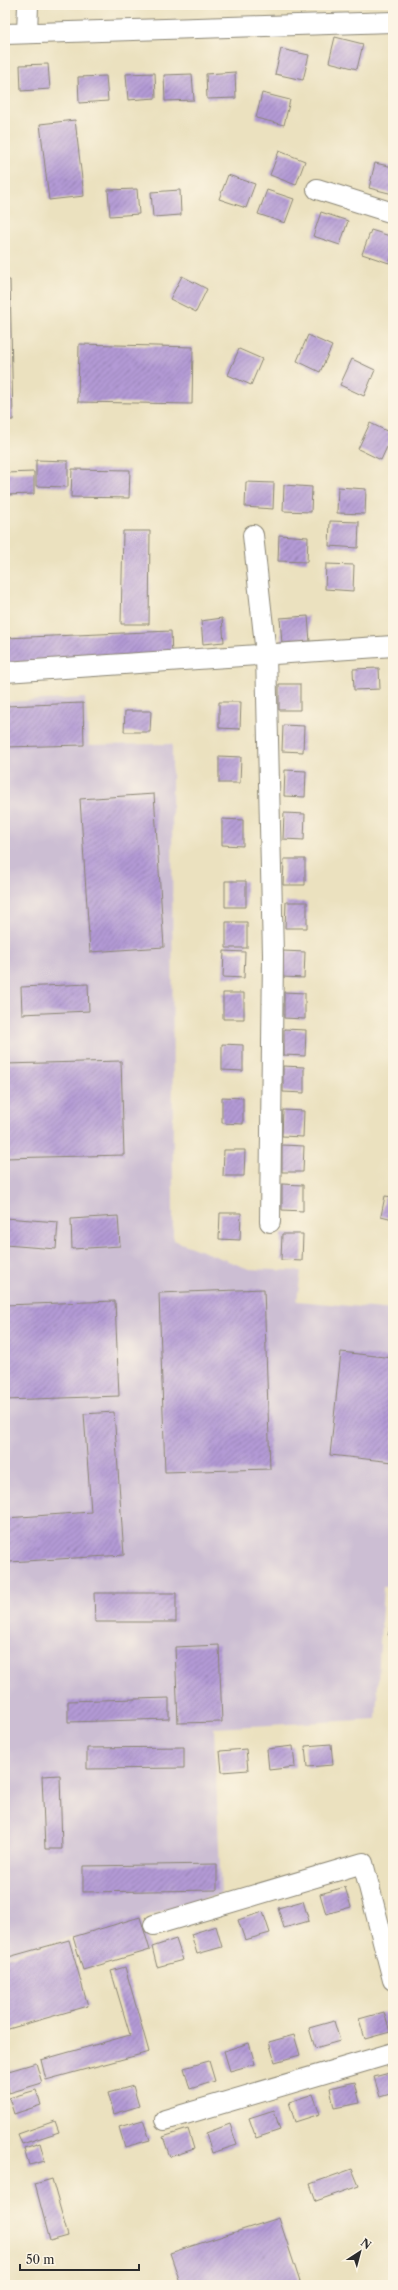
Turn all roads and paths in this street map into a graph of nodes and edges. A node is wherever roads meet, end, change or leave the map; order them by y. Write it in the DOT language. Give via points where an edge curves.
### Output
graph roads {
  1 [pos="28,5"];
  2 [pos="392,22"];
  3 [pos="27,33"];
  4 [pos="5,34"];
  5 [pos="317,189"];
  6 [pos="393,213"];
  7 [pos="252,535"];
  8 [pos="393,646"];
  9 [pos="266,654"];
  10 [pos="5,672"];
  11 [pos="270,1222"];
  12 [pos="154,1925"];
  13 [pos="392,1972"];
  14 [pos="393,2053"];
  15 [pos="165,2120"];
  1 -- 3 [label="street"];
  2 -- 3 [label="street"];
  3 -- 4 [label="street"];
  5 -- 6 [label="street"];
  7 -- 9 [label="street"];
  8 -- 9 [label="street"];
  9 -- 10 [label="street"];
  9 -- 11 [label="street" via="273,955"];
  12 -- 13 [label="street" via="363,1863"];
  14 -- 15 [label="street"];
}
